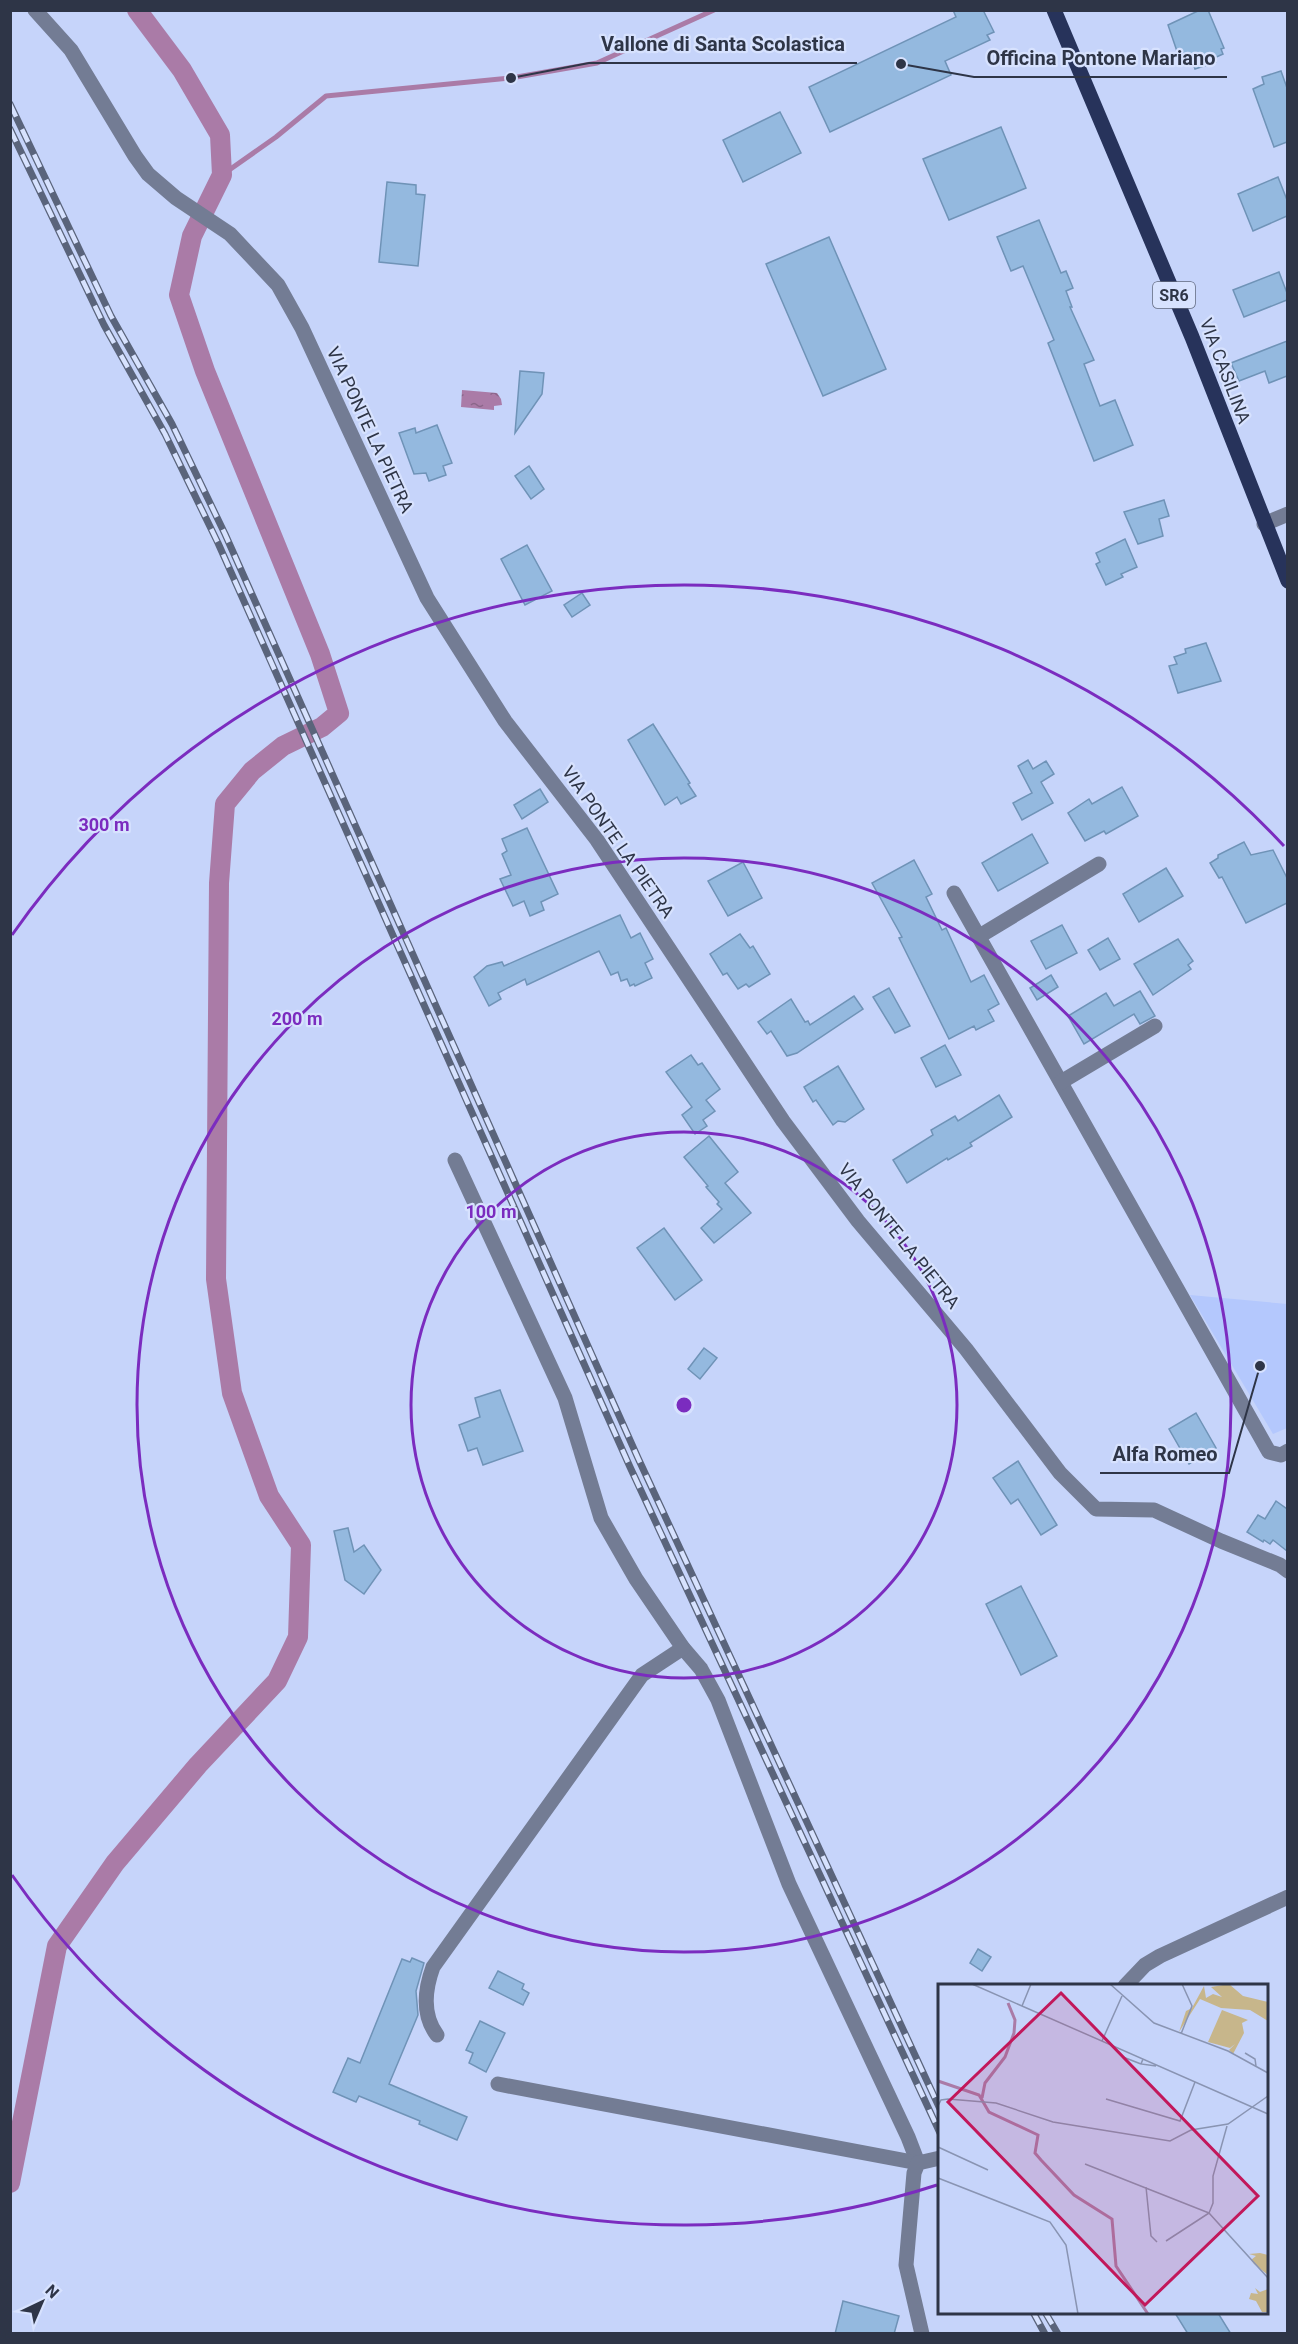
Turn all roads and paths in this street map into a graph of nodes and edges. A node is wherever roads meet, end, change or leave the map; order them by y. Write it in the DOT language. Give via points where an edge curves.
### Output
graph roads {
  1 [pos="35,10"];
  2 [pos="1054,10"];
  3 [pos="1287,514"];
  4 [pos="1264,524"];
  5 [pos="1287,581"];
  6 [pos="1100,864"];
  7 [pos="954,893"];
  8 [pos="978,937"];
  9 [pos="1155,1026"];
  10 [pos="1061,1082"];
  11 [pos="455,1160"];
  12 [pos="1287,1451"];
  13 [pos="1287,1571"];
  14 [pos="684,1648"];
  15 [pos="1287,1898"];
  16 [pos="1127,1984"];
  17 [pos="437,2035"];
  18 [pos="498,2084"];
  19 [pos="938,2158"];
  20 [pos="918,2163"];
  21 [pos="922,2334"];
  1 -- 13 [label="street, VIA PONTE LA PIETRA" via="70,50 148,174 230,234 278,285 302,328 427,598 493,702 597,840 783,1121 1060,1473 1096,1509 1154,1510"];
  2 -- 4 [label="main road, VIA CASILINA / SR6" via="1192,336"];
  3 -- 4 [label="street"];
  4 -- 5 [label="main road, VIA CASILINA / SR6"];
  6 -- 8 [label="street"];
  7 -- 8 [label="street"];
  8 -- 10 [label="street"];
  9 -- 10 [label="street"];
  10 -- 12 [label="street" via="1269,1452 1281,1455"];
  11 -- 14 [label="street" via="565,1398 601,1518 636,1579"];
  14 -- 17 [label="street" via="642,1675 433,1967 426,1986 429,2024"];
  14 -- 20 [label="street" via="718,1700 789,1884"];
  15 -- 16 [label="street" via="1160,1956"];
  18 -- 20 [label="street"];
  19 -- 20 [label="street"];
  20 -- 21 [label="street" via="906,2265"];
}
